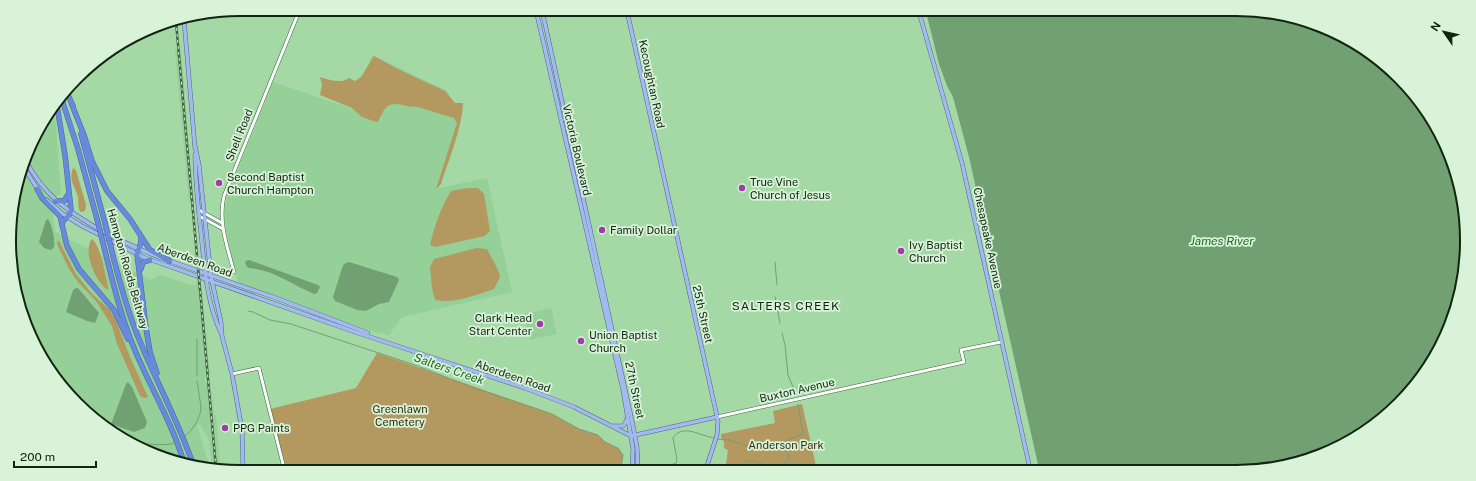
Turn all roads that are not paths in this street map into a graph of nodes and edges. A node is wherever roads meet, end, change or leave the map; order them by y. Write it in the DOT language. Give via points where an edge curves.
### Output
graph roads {
  1 [pos="297,16"];
  2 [pos="537,16"];
  3 [pos="543,16"];
  4 [pos="628,16"];
  5 [pos="920,16"];
  6 [pos="184,23"];
  7 [pos="68,96"];
  8 [pos="63,103"];
  9 [pos="72,105"];
  10 [pos="58,111"];
  11 [pos="196,146"];
  12 [pos="660,162"];
  13 [pos="29,166"];
  14 [pos="27,172"];
  15 [pos="37,189"];
  16 [pos="69,193"];
  17 [pos="56,201"];
  18 [pos="199,210"];
  19 [pos="205,213"];
  20 [pos="69,215"];
  21 [pos="199,216"];
  22 [pos="205,219"];
  23 [pos="222,223"];
  24 [pos="62,225"];
  25 [pos="223,229"];
  26 [pos="140,235"];
  27 [pos="138,252"];
  28 [pos="150,260"];
  29 [pos="170,261"];
  30 [pos="234,272"];
  31 [pos="206,274"];
  32 [pos="211,276"];
  33 [pos="207,280"];
  34 [pos="212,282"];
  35 [pos="602,292"];
  36 [pos="143,298"];
  37 [pos="222,336"];
  38 [pos="382,340"];
  39 [pos="1002,342"];
  40 [pos="133,347"];
  41 [pos="232,374"];
  42 [pos="160,385"];
  43 [pos="627,416"];
  44 [pos="717,417"];
  45 [pos="611,426"];
  46 [pos="633,436"];
  47 [pos="182,457"];
  48 [pos="191,459"];
  49 [pos="243,465"];
  50 [pos="283,465"];
  51 [pos="632,465"];
  52 [pos="638,465"];
  53 [pos="707,465"];
  54 [pos="1029,465"];
  1 -- 23 [label="street, Shell Road" via="226,190"];
  2 -- 35 [label="main road, Victoria Boulevard"];
  3 -- 35 [label="main road, Victoria Boulevard"];
  4 -- 12 [label="main road, Kecoughtan Road"];
  5 -- 39 [label="main road, Chesapeake Avenue" via="962,163"];
  6 -- 11 [label="main road"];
  7 -- 9 [label="highway, Hampton Roads Beltway"];
  8 -- 40 [label="highway, Hampton Roads Beltway, bridge" via="80,155 118,301"];
  9 -- 26 [label="highway" via="101,181"];
  9 -- 42 [label="highway, Hampton Roads Beltway, bridge" via="124,296 141,346"];
  10 -- 16 [label="highway"];
  11 -- 18 [label="main road"];
  11 -- 19 [label="main road"];
  12 -- 44 [label="main road, 25th Street"];
  13 -- 17 [label="main road, Aberdeen Road" via="39,183"];
  14 -- 15 [label="main road, Aberdeen Road"];
  15 -- 20 [label="main road, Aberdeen Road" via="54,206"];
  15 -- 24 [label="highway" via="42,198 59,214"];
  16 -- 17 [label="highway" via="64,201"];
  16 -- 20 [label="highway"];
  17 -- 20 [label="main road, Aberdeen Road"];
  18 -- 19 [label="street"];
  18 -- 21 [label="main road"];
  19 -- 22 [label="main road"];
  19 -- 23 [label="street"];
  20 -- 24 [label="highway"];
  20 -- 27 [label="main road, Aberdeen Road" via="87,229"];
  21 -- 22 [label="street"];
  21 -- 31 [label="main road"];
  22 -- 25 [label="street"];
  22 -- 32 [label="main road"];
  23 -- 25 [label="street, Shell Road"];
  24 -- 40 [label="highway" via="73,259 86,279 114,310"];
  25 -- 30 [label="street, Shell Road"];
  26 -- 27 [label="highway"];
  26 -- 29 [label="highway" via="151,251"];
  27 -- 28 [label="main road, Aberdeen Road"];
  27 -- 29 [label="main road, Aberdeen Road"];
  27 -- 36 [label="highway"];
  28 -- 33 [label="main road, Aberdeen Road"];
  28 -- 36 [label="highway" via="141,265"];
  29 -- 31 [label="main road, Aberdeen Road"];
  31 -- 32 [label="main road, Aberdeen Road"];
  31 -- 33 [label="main road"];
  32 -- 34 [label="main road"];
  32 -- 38 [label="main road, Aberdeen Road" via="353,327"];
  33 -- 34 [label="main road, Aberdeen Road"];
  33 -- 37 [label="main road"];
  34 -- 37 [label="main road"];
  34 -- 38 [label="main road, Aberdeen Road"];
  35 -- 43 [label="main road, 27th Street"];
  35 -- 46 [label="main road, 27th Street"];
  36 -- 42 [label="highway" via="148,341"];
  37 -- 41 [label="main road"];
  38 -- 45 [label="main road, Aberdeen Road" via="531,390"];
  39 -- 44 [label="street, Buxton Avenue" via="961,350 964,362"];
  39 -- 54 [label="main road, Chesapeake Avenue"];
  40 -- 47 [label="highway, Hampton Roads Beltway"];
  41 -- 49 [label="main road" via="242,430"];
  41 -- 50 [label="street" via="259,368"];
  42 -- 48 [label="highway, Hampton Roads Beltway"];
  43 -- 45 [label="main road" via="624,425"];
  43 -- 46 [label="main road, 27th Street"];
  44 -- 46 [label="main road, Buxton Avenue"];
  44 -- 53 [label="main road, 25th Street" via="717,435"];
  45 -- 46 [label="main road, Aberdeen Road"];
  46 -- 51 [label="main road"];
  46 -- 52 [label="main road, 27th Street"];
}
